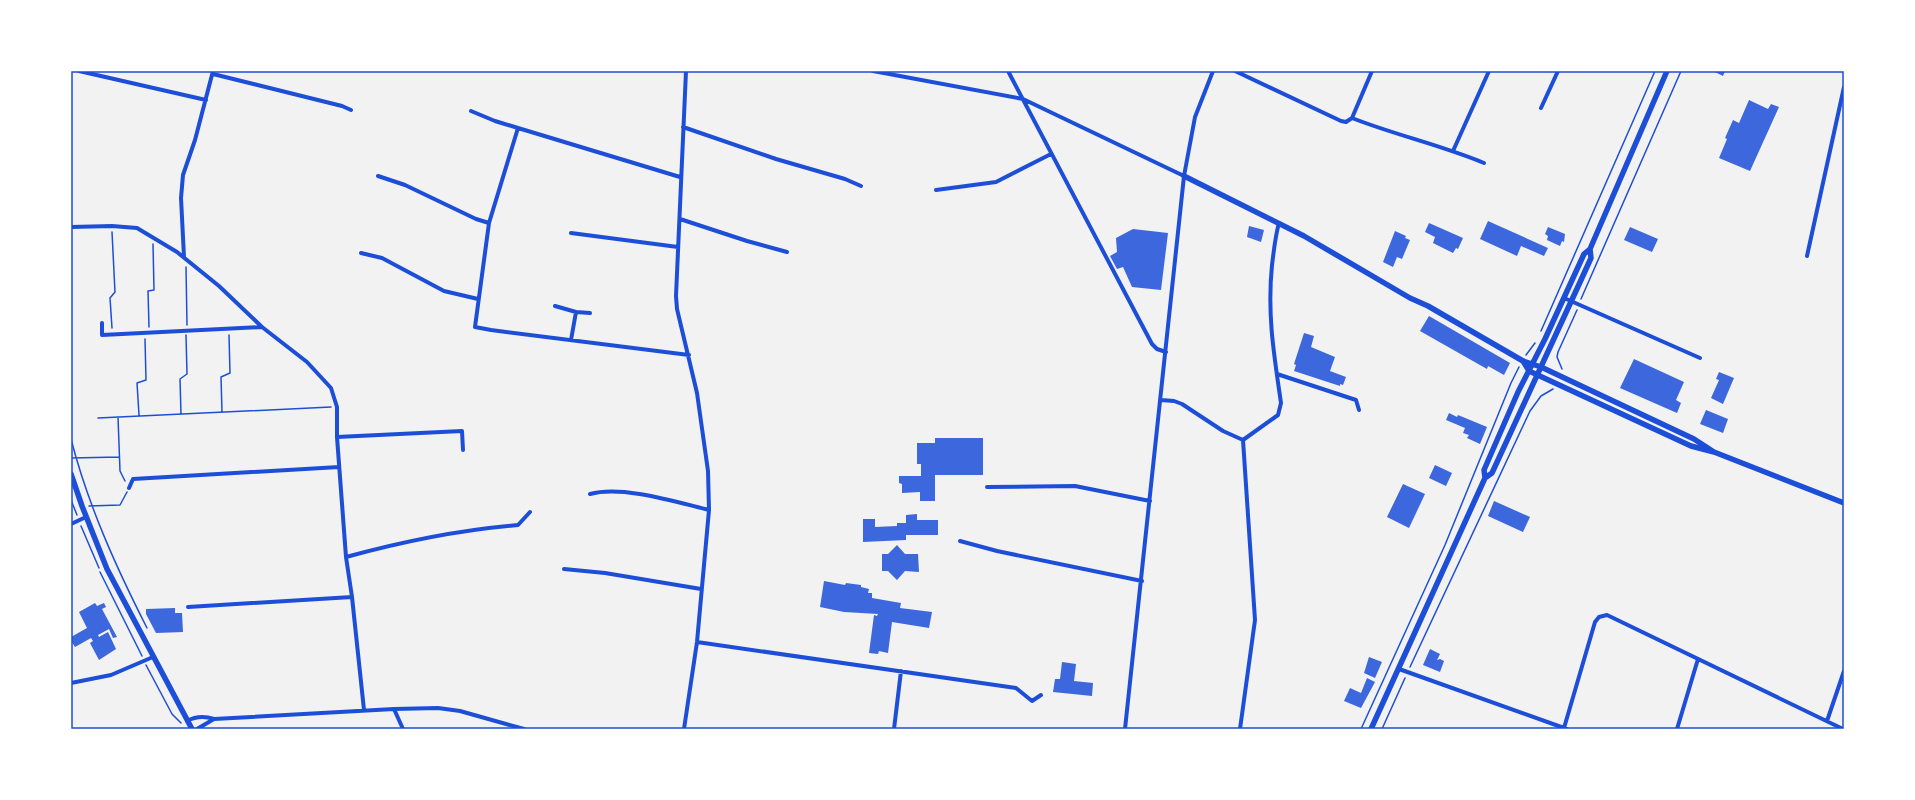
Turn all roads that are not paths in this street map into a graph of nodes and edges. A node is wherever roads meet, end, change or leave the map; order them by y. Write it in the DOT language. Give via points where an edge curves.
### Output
graph roads {
  1 [pos="79,71"];
  2 [pos="686,71"];
  3 [pos="873,71"];
  4 [pos="1008,71"];
  5 [pos="1213,71"];
  6 [pos="1235,71"];
  7 [pos="1372,71"];
  8 [pos="1489,71"];
  9 [pos="1558,71"];
  10 [pos="1667,71"];
  11 [pos="213,73"];
  12 [pos="1844,87"];
  13 [pos="1023,99"];
  14 [pos="206,100"];
  15 [pos="1541,108"];
  16 [pos="351,110"];
  17 [pos="471,111"];
  18 [pos="1352,118"];
  19 [pos="683,126"];
  20 [pos="518,128"];
  21 [pos="1453,151"];
  22 [pos="1051,154"];
  23 [pos="1484,163"];
  24 [pos="378,176"];
  25 [pos="1184,176"];
  26 [pos="680,177"];
  27 [pos="861,186"];
  28 [pos="936,190"];
  29 [pos="680,219"];
  30 [pos="489,223"];
  31 [pos="1279,223"];
  32 [pos="71,227"];
  33 [pos="571,233"];
  34 [pos="678,247"];
  35 [pos="1590,249"];
  36 [pos="787,252"];
  37 [pos="361,253"];
  38 [pos="1807,256"];
  39 [pos="185,258"];
  40 [pos="1564,298"];
  41 [pos="478,299"];
  42 [pos="1572,301"];
  43 [pos="555,306"];
  44 [pos="576,312"];
  45 [pos="590,313"];
  46 [pos="102,323"];
  47 [pos="262,327"];
  48 [pos="571,340"];
  49 [pos="1166,352"];
  50 [pos="689,355"];
  51 [pos="1700,358"];
  52 [pos="1523,361"];
  53 [pos="1533,364"];
  54 [pos="1541,367"];
  55 [pos="1529,371"];
  56 [pos="1277,374"];
  57 [pos="1537,375"];
  58 [pos="1161,400"];
  59 [pos="1359,410"];
  60 [pos="337,437"];
  61 [pos="1243,440"];
  62 [pos="463,450"];
  63 [pos="1714,452"];
  64 [pos="339,467"];
  65 [pos="71,474"];
  66 [pos="1485,478"];
  67 [pos="987,487"];
  68 [pos="129,488"];
  69 [pos="590,494"];
  70 [pos="1150,501"];
  71 [pos="1844,503"];
  72 [pos="709,510"];
  73 [pos="530,512"];
  74 [pos="86,517"];
  75 [pos="71,524"];
  76 [pos="960,541"];
  77 [pos="346,557"];
  78 [pos="564,569"];
  79 [pos="1142,581"];
  80 [pos="701,589"];
  81 [pos="352,597"];
  82 [pos="188,607"];
  83 [pos="696,642"];
  84 [pos="153,657"];
  85 [pos="1698,659"];
  86 [pos="1398,669"];
  87 [pos="901,671"];
  88 [pos="1844,671"];
  89 [pos="71,683"];
  90 [pos="1041,695"];
  91 [pos="394,709"];
  92 [pos="364,710"];
  93 [pos="214,719"];
  94 [pos="187,721"];
  95 [pos="1827,721"];
  96 [pos="1566,728"];
  97 [pos="192,729"];
  98 [pos="197,729"];
  99 [pos="403,729"];
  100 [pos="524,729"];
  101 [pos="684,729"];
  102 [pos="894,729"];
  103 [pos="1125,729"];
  104 [pos="1240,729"];
  105 [pos="1371,729"];
  106 [pos="1677,729"];
  107 [pos="1843,729"];
  1 -- 14 [label="street"];
  2 -- 19 [label="street"];
  3 -- 13 [label="street"];
  4 -- 13 [label="street"];
  5 -- 25 [label="street" via="1195,117"];
  6 -- 18 [label="street" via="1341,121 1346,122"];
  7 -- 18 [label="street"];
  8 -- 21 [label="street"];
  9 -- 15 [label="street"];
  10 -- 35 [label="street"];
  11 -- 14 [label="street"];
  11 -- 16 [label="street"];
  12 -- 38 [label="street"];
  13 -- 22 [label="street"];
  13 -- 25 [label="street"];
  14 -- 39 [label="street" via="183,175 181,198"];
  17 -- 20 [label="street"];
  18 -- 21 [label="street"];
  19 -- 26 [label="street"];
  19 -- 27 [label="street"];
  20 -- 26 [label="street"];
  20 -- 30 [label="street"];
  21 -- 23 [label="street"];
  22 -- 28 [label="street" via="996,182"];
  22 -- 49 [label="street" via="1152,344"];
  24 -- 30 [label="street" via="405,185"];
  25 -- 31 [label="street"];
  25 -- 49 [label="street"];
  26 -- 29 [label="street"];
  29 -- 34 [label="street"];
  29 -- 36 [label="street"];
  30 -- 41 [label="street"];
  31 -- 52 [label="street"];
  31 -- 56 [label="street" via="1275,235 1269,296"];
  32 -- 39 [label="street" via="137,228"];
  33 -- 34 [label="street"];
  34 -- 50 [label="street" via="677,309"];
  35 -- 40 [label="street" via="1584,254"];
  35 -- 42 [label="street" via="1591,258"];
  37 -- 41 [label="street" via="382,258 444,291"];
  39 -- 47 [label="street"];
  40 -- 42 [label="street"];
  40 -- 53 [label="street"];
  41 -- 48 [label="street" via="475,327"];
  42 -- 51 [label="street"];
  42 -- 54 [label="street"];
  43 -- 44 [label="street"];
  44 -- 45 [label="street"];
  44 -- 48 [label="street"];
  46 -- 47 [label="street" via="102,335"];
  47 -- 60 [label="street" via="307,362 331,388 337,407"];
  48 -- 50 [label="street"];
  49 -- 58 [label="street"];
  50 -- 72 [label="street" via="707,460"];
  52 -- 53 [label="street"];
  52 -- 55 [label="street"];
  53 -- 54 [label="street"];
  53 -- 55 [label="street"];
  54 -- 57 [label="street"];
  54 -- 63 [label="street" via="1694,439"];
  55 -- 57 [label="street"];
  55 -- 66 [label="street" via="1484,470"];
  56 -- 59 [label="street" via="1356,400"];
  56 -- 61 [label="street" via="1281,403 1278,415"];
  57 -- 63 [label="street" via="1670,437"];
  57 -- 66 [label="street" via="1492,473"];
  58 -- 61 [label="street" via="1182,404 1222,431"];
  58 -- 70 [label="street"];
  60 -- 62 [label="street" via="462,431"];
  60 -- 64 [label="street"];
  61 -- 104 [label="street" via="1255,610"];
  63 -- 71 [label="street"];
  64 -- 68 [label="street" via="133,479"];
  64 -- 77 [label="street"];
  65 -- 74 [label="street"];
  66 -- 86 [label="street"];
  67 -- 70 [label="street" via="1074,486"];
  69 -- 72 [label="street" via="603,490 647,496"];
  70 -- 79 [label="street"];
  72 -- 80 [label="street"];
  73 -- 77 [label="street" via="518,525 450,532 398,542"];
  74 -- 75 [label="street"];
  74 -- 84 [label="street" via="107,569"];
  76 -- 79 [label="street" via="1004,553"];
  77 -- 81 [label="street"];
  78 -- 80 [label="street"];
  79 -- 103 [label="street"];
  80 -- 83 [label="street"];
  81 -- 82 [label="street"];
  81 -- 92 [label="street"];
  83 -- 87 [label="street"];
  83 -- 101 [label="street"];
  84 -- 89 [label="street" via="111,675"];
  84 -- 94 [label="street"];
  85 -- 95 [label="street"];
  85 -- 96 [label="street" via="1608,615 1598,617"];
  85 -- 106 [label="street"];
  86 -- 96 [label="street"];
  86 -- 105 [label="street"];
  87 -- 90 [label="street" via="1016,688 1032,701"];
  87 -- 102 [label="street"];
  88 -- 95 [label="street"];
  91 -- 92 [label="street"];
  91 -- 99 [label="street"];
  91 -- 100 [label="street" via="438,708 460,711"];
  92 -- 93 [label="street"];
  93 -- 94 [label="street" via="193,718"];
  93 -- 98 [label="street"];
  94 -- 97 [label="street"];
  95 -- 107 [label="street"];
}
